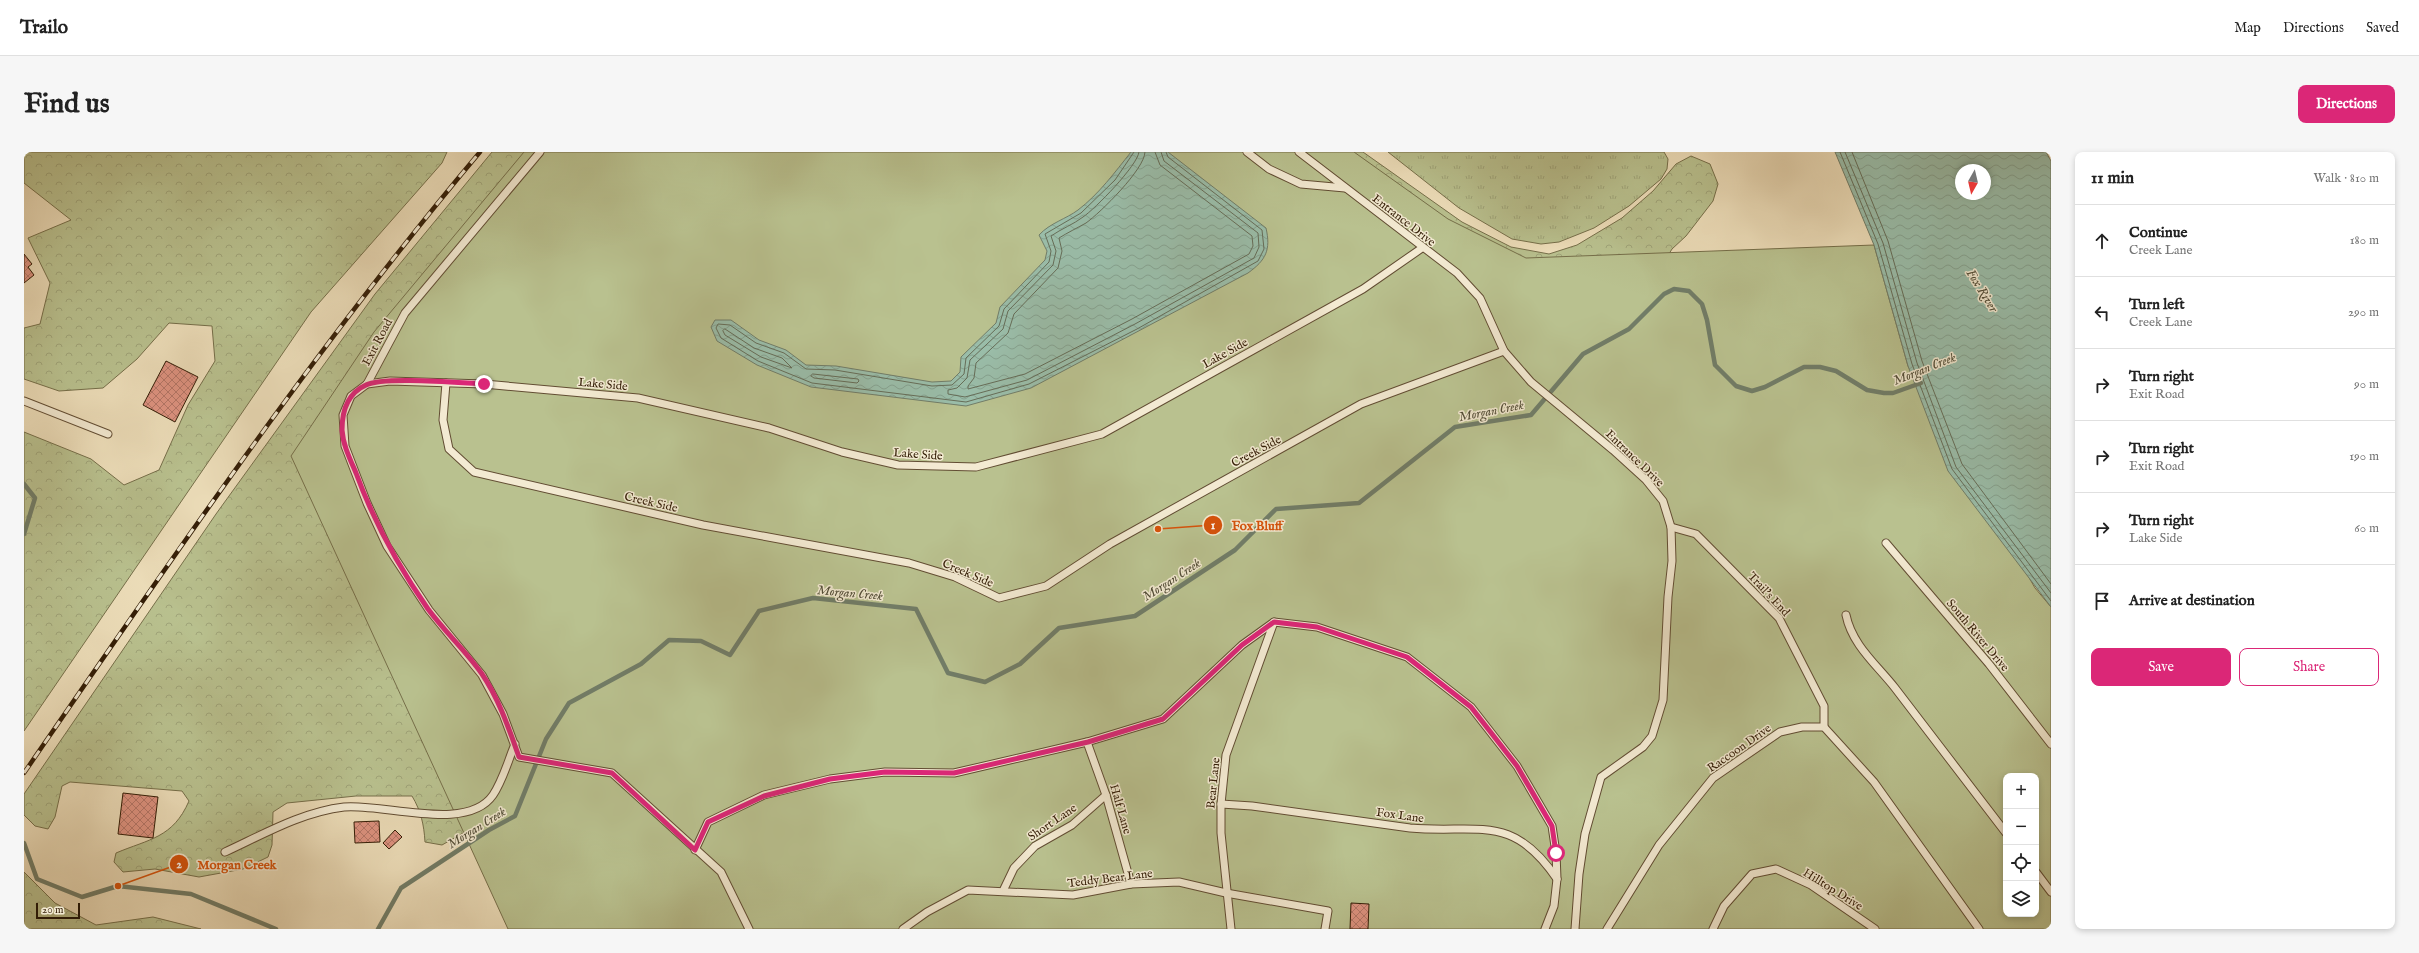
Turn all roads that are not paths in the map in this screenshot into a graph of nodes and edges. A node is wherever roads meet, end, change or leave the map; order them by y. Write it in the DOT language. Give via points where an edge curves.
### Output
graph roads {
  1 [pos="540,152"];
  2 [pos="1247,152"];
  3 [pos="1299,152"];
  4 [pos="1345,188"];
  5 [pos="1422,248"];
  6 [pos="1504,351"];
  7 [pos="446,383"];
  8 [pos="367,384"];
  9 [pos="24,401"];
  10 [pos="108,434"];
  11 [pos="1671,527"];
  12 [pos="1886,543"];
  13 [pos="1846,616"];
  14 [pos="1274,622"];
  15 [pos="1824,727"];
  16 [pos="1088,742"];
  17 [pos="514,744"];
  18 [pos="2051,744"];
  19 [pos="1106,795"];
  20 [pos="1221,804"];
  21 [pos="2003,829"];
  22 [pos="695,850"];
  23 [pos="225,852"];
  24 [pos="2039,876"];
  25 [pos="1557,879"];
  26 [pos="1131,884"];
  27 [pos="1003,892"];
  28 [pos="2051,892"];
  29 [pos="1226,893"];
  30 [pos="749,929"];
  31 [pos="903,929"];
  32 [pos="1231,929"];
  33 [pos="1324,929"];
  34 [pos="1545,929"];
  35 [pos="1575,929"];
  36 [pos="1607,929"];
  37 [pos="1713,929"];
  38 [pos="1875,929"];
  39 [pos="1979,929"];
  1 -- 8 [label="lane, Exit Road" via="405,313"];
  2 -- 4 [label="lane" via="1269,169 1301,184"];
  3 -- 4 [label="lane, Entrance Drive"];
  4 -- 5 [label="lane, Entrance Drive"];
  5 -- 6 [label="lane, Entrance Drive" via="1457,273 1480,298"];
  5 -- 7 [label="lane, Lake Side" via="1362,289 1102,434 976,467 898,465 842,452 769,428 638,398"];
  6 -- 7 [label="lane, Creek Side" via="1361,404 1110,544 1046,586 999,598 955,577 909,563 703,525 474,472 449,449 443,420"];
  6 -- 11 [label="lane, Entrance Drive" via="1531,382 1646,480 1663,501"];
  7 -- 8 [label="lane, Lake Side" via="390,381"];
  8 -- 17 [label="lane, Exit Road" via="351,396 346,405 342,430 345,446 367,503 387,546 429,610 482,675 503,714"];
  9 -- 10 [label="lane"];
  11 -- 15 [label="lane, Trail's End" via="1696,534 1779,618 1824,706"];
  11 -- 35 [label="lane, Entrance Drive" via="1672,562 1663,700 1652,736 1643,747 1601,777 1585,834"];
  12 -- 18 [label="lane, South River Drive" via="1989,664"];
  13 -- 21 [label="lane" via="1848,626 1860,646"];
  14 -- 16 [label="lane" via="1242,645 1163,719"];
  14 -- 20 [label="lane, Bear Lane" via="1226,755"];
  14 -- 25 [label="lane" via="1317,627 1407,657 1471,707 1517,766 1552,826"];
  15 -- 36 [label="lane, Raccoon Drive" via="1802,727 1780,732 1713,778 1659,844"];
  15 -- 39 [label="lane" via="1874,782"];
  16 -- 19 [label="lane, Half Lane"];
  16 -- 22 [label="lane" via="954,773 885,772 830,779 764,796 708,822"];
  17 -- 22 [label="lane, Exit Road" via="519,757 612,773"];
  17 -- 23 [label="lane" via="493,795 475,810 449,814 422,814 346,807 315,812"];
  19 -- 26 [label="lane, Half Lane"];
  19 -- 27 [label="lane, Short Lane" via="1072,825 1035,846 1014,868"];
  20 -- 25 [label="lane, Fox Lane" via="1416,829 1484,828 1499,831 1527,844 1544,860"];
  20 -- 29 [label="lane, Bear Lane"];
  22 -- 30 [label="lane, Exit Road" via="721,872"];
  24 -- 28 [label="lane"];
  25 -- 34 [label="lane" via="1554,906"];
  26 -- 27 [label="lane, Teddy Bear Lane" via="1073,895"];
  26 -- 29 [label="lane, Teddy Bear Lane" via="1179,882"];
  27 -- 31 [label="lane, Teddy Bear Lane" via="968,890 927,912"];
  29 -- 32 [label="lane, Bear Lane"];
  29 -- 33 [label="lane, Teddy Bear Lane" via="1328,911"];
  37 -- 38 [label="lane, Hilltop Drive" via="1724,906 1752,874 1776,869 1811,885"];
}
